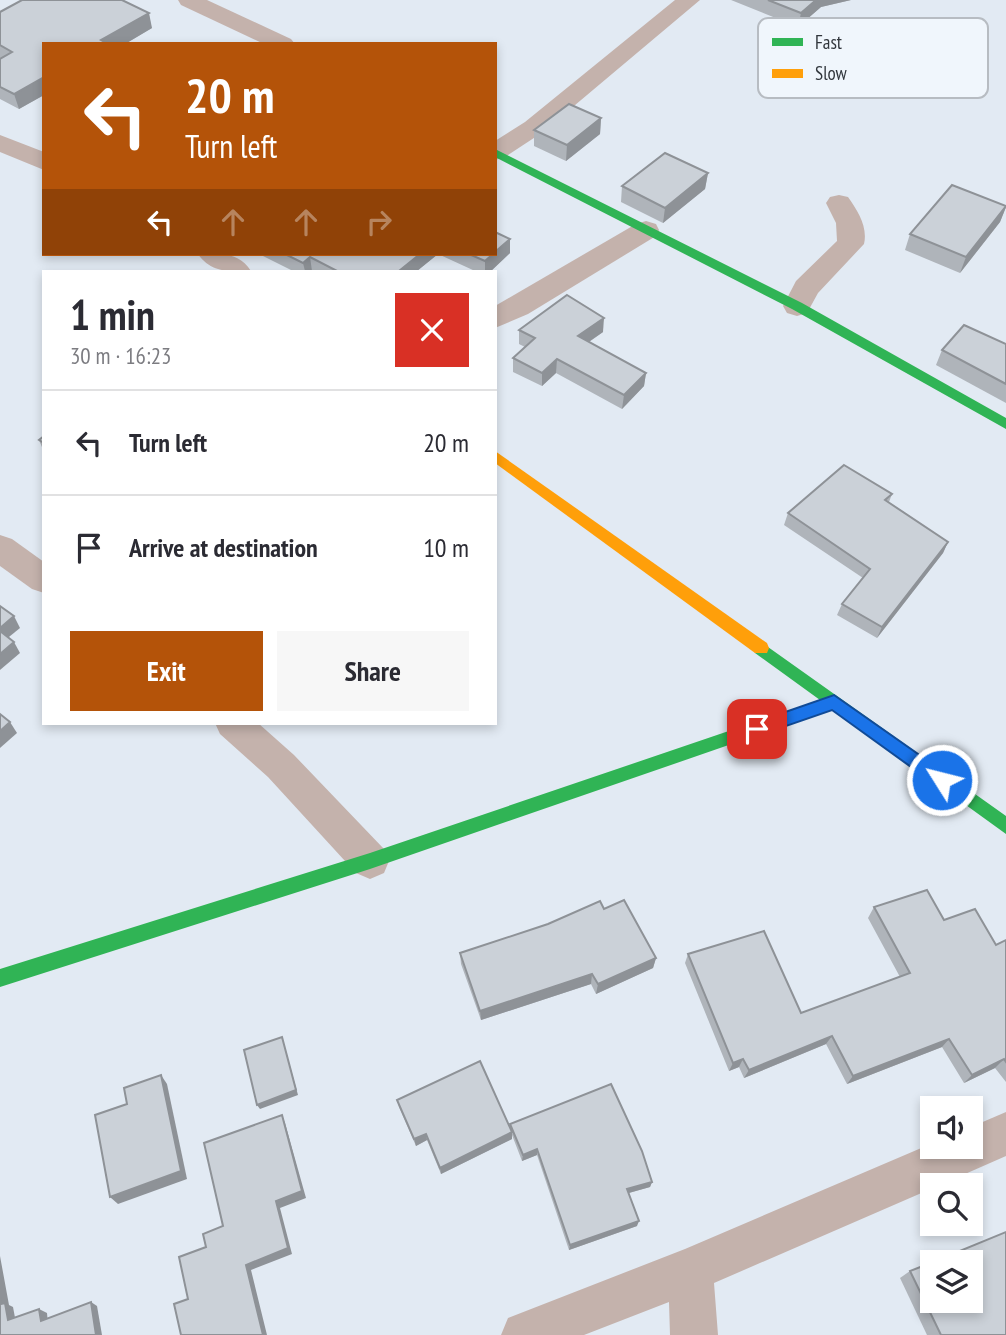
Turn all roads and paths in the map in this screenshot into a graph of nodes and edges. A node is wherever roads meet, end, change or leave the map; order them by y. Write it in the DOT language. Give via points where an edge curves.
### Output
graph roads {
  1 [pos="189,0"];
  2 [pos="689,0"];
  3 [pos="279,42"];
  4 [pos="0,143"];
  5 [pos="497,151"];
  6 [pos="497,153"];
  7 [pos="42,161"];
  8 [pos="839,203"];
  9 [pos="646,230"];
  10 [pos="215,256"];
  11 [pos="236,270"];
  12 [pos="797,306"];
  13 [pos="497,317"];
  14 [pos="1006,424"];
  15 [pos="497,457"];
  16 [pos="0,548"];
  17 [pos="42,579"];
  18 [pos="834,702"];
  19 [pos="235,725"];
  20 [pos="1006,826"];
  21 [pos="370,861"];
  22 [pos="0,978"];
  23 [pos="1006,1133"];
  24 [pos="690,1270"];
  25 [pos="525,1335"];
  26 [pos="694,1335"];
  1 -- 3 [label="street"];
  2 -- 5 [label="street" via="534,127"];
  4 -- 7 [label="street"];
  6 -- 9 [label="street"];
  8 -- 12 [label="street" via="853,237 806,288"];
  9 -- 12 [label="street"];
  9 -- 13 [label="street"];
  10 -- 11 [label="street"];
  12 -- 14 [label="street"];
  15 -- 18 [label="street"];
  16 -- 17 [label="street"];
  18 -- 20 [label="street"];
  18 -- 21 [label="street"];
  19 -- 21 [label="street" via="281,766"];
  21 -- 22 [label="street"];
  23 -- 24 [label="street"];
  24 -- 25 [label="street"];
  24 -- 26 [label="street"];
}
